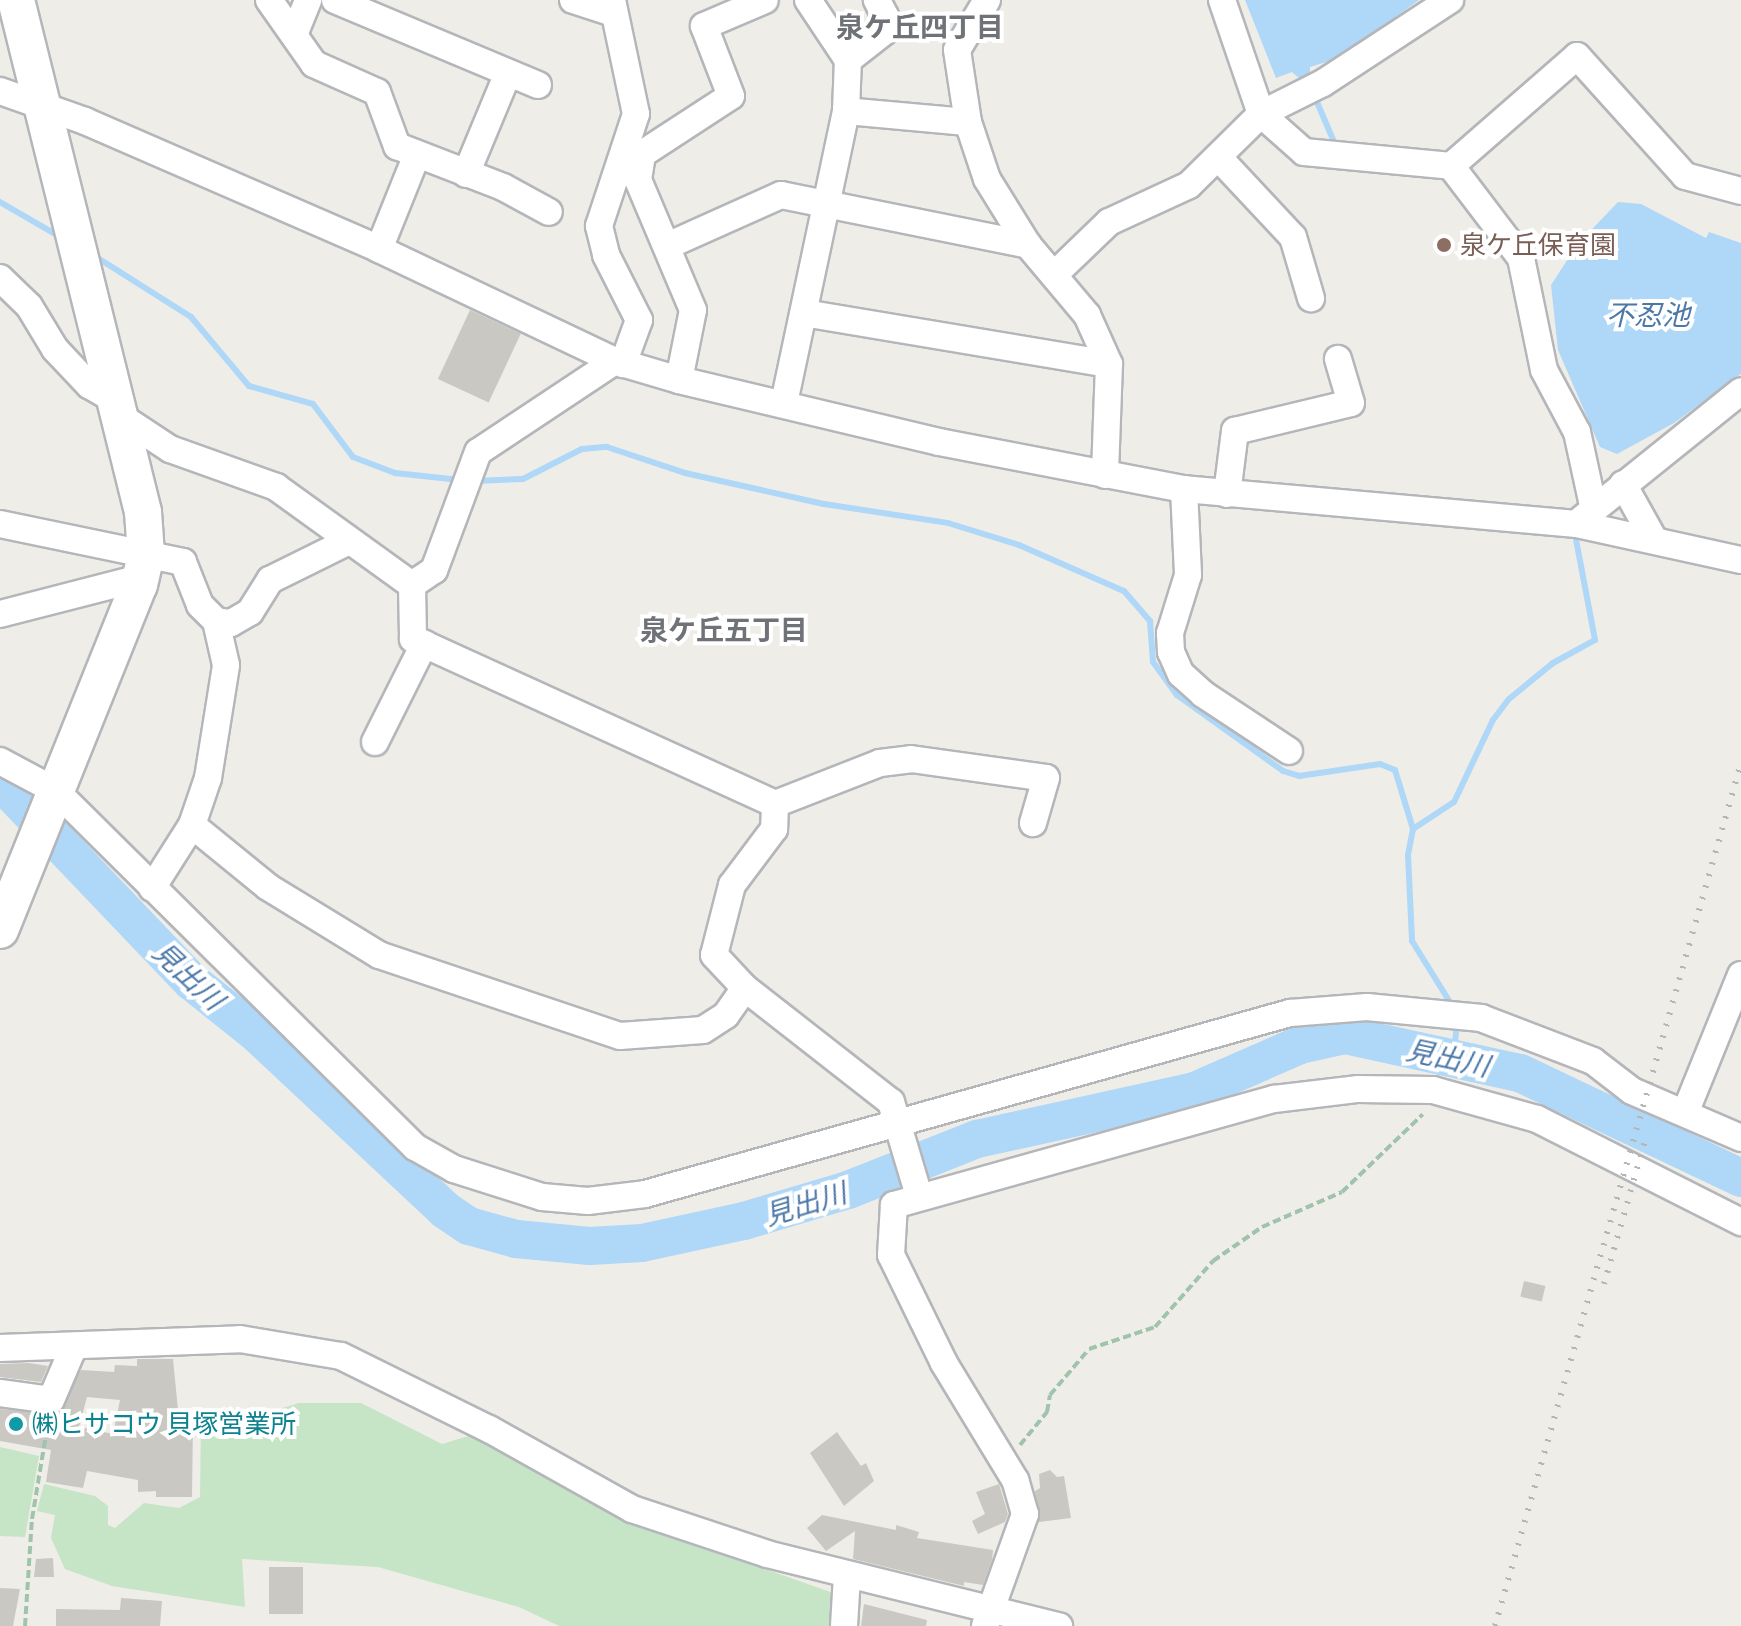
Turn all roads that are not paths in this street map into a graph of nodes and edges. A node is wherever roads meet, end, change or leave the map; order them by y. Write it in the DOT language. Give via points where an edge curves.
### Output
graph roads {
  1 [pos="16,0"];
  2 [pos="269,0"];
  3 [pos="308,0"];
  4 [pos="335,0"];
  5 [pos="573,0"];
  6 [pos="765,0"];
  7 [pos="808,0"];
  8 [pos="877,0"];
  9 [pos="987,0"];
  10 [pos="1222,0"];
  11 [pos="1450,0"];
  12 [pos="612,7"];
  13 [pos="294,35"];
  14 [pos="848,60"];
  15 [pos="508,73"];
  16 [pos="538,85"];
  17 [pos="0,91"];
  18 [pos="39,104"];
  19 [pos="846,111"];
  20 [pos="1261,114"];
  21 [pos="968,122"];
  22 [pos="416,157"];
  23 [pos="1219,158"];
  24 [pos="1451,166"];
  25 [pos="466,174"];
  26 [pos="1741,191"];
  27 [pos="828,201"];
  28 [pos="549,212"];
  29 [pos="1028,245"];
  30 [pos="667,246"];
  31 [pos="379,249"];
  32 [pos="1056,273"];
  33 [pos="0,278"];
  34 [pos="1311,298"];
  35 [pos="804,313"];
  36 [pos="1338,359"];
  37 [pos="619,362"];
  38 [pos="1109,364"];
  39 [pos="679,380"];
  40 [pos="1741,391"];
  41 [pos="784,403"];
  42 [pos="115,407"];
  43 [pos="1105,475"];
  44 [pos="1623,484"];
  45 [pos="1184,489"];
  46 [pos="1227,494"];
  47 [pos="1585,517"];
  48 [pos="0,524"];
  49 [pos="1653,538"];
  50 [pos="349,541"];
  51 [pos="1741,560"];
  52 [pos="143,566"];
  53 [pos="412,585"];
  54 [pos="0,614"];
  55 [pos="216,621"];
  56 [pos="424,644"];
  57 [pos="375,742"];
  58 [pos="1289,751"];
  59 [pos="0,761"];
  60 [pos="56,791"];
  61 [pos="775,804"];
  62 [pos="1033,823"];
  63 [pos="192,825"];
  64 [pos="152,888"];
  65 [pos="0,930"];
  66 [pos="1741,975"];
  67 [pos="745,988"];
  68 [pos="1685,1113"];
  69 [pos="898,1122"];
  70 [pos="1741,1138"];
  71 [pos="919,1196"];
  72 [pos="1741,1222"];
  73 [pos="74,1346"];
  74 [pos="0,1348"];
  75 [pos="0,1393"];
  76 [pos="847,1576"];
  77 [pos="988,1618"];
  78 [pos="844,1626"];
  79 [pos="1059,1626"];
  1 -- 18 [label="street"];
  2 -- 13 [label="street"];
  3 -- 13 [label="street"];
  4 -- 15 [label="street"];
  5 -- 12 [label="street"];
  6 -- 30 [label="street" via="704,26 731,96 642,154 638,180"];
  7 -- 14 [label="street"];
  8 -- 14 [label="street" via="885,31"];
  9 -- 21 [label="street" via="957,50"];
  10 -- 20 [label="street"];
  11 -- 20 [label="street" via="1323,83"];
  12 -- 37 [label="street" via="636,114 599,226 606,255 639,320"];
  13 -- 22 [label="street" via="314,64 377,92 397,146"];
  14 -- 19 [label="street"];
  15 -- 16 [label="street"];
  15 -- 25 [label="street"];
  17 -- 18 [label="street"];
  18 -- 31 [label="street"];
  18 -- 42 [label="street"];
  19 -- 21 [label="street"];
  19 -- 27 [label="street"];
  20 -- 23 [label="street"];
  20 -- 24 [label="street" via="1304,152"];
  21 -- 29 [label="street" via="987,179"];
  22 -- 25 [label="street"];
  22 -- 31 [label="street"];
  23 -- 32 [label="street" via="1189,185 1109,222"];
  23 -- 34 [label="street" via="1293,237"];
  24 -- 26 [label="street" via="1577,56 1685,176"];
  24 -- 47 [label="street" via="1521,258 1544,370 1577,432"];
  25 -- 28 [label="street"];
  27 -- 29 [label="street"];
  27 -- 30 [label="street" via="781,195"];
  27 -- 35 [label="street"];
  29 -- 32 [label="street"];
  30 -- 39 [label="street" via="693,310"];
  31 -- 37 [label="street"];
  32 -- 38 [label="street" via="1087,315"];
  33 -- 42 [label="street" via="29,306 72,367"];
  35 -- 38 [label="street"];
  35 -- 41 [label="street"];
  36 -- 46 [label="street" via="1351,403 1235,431"];
  37 -- 39 [label="street"];
  37 -- 53 [label="street" via="478,452 434,570"];
  38 -- 43 [label="street"];
  39 -- 41 [label="street"];
  40 -- 44 [label="street"];
  41 -- 43 [label="street"];
  42 -- 50 [label="street" via="170,449 276,487"];
  42 -- 52 [label="street" via="143,512"];
  43 -- 45 [label="street"];
  44 -- 47 [label="street"];
  44 -- 49 [label="street"];
  45 -- 46 [label="street"];
  45 -- 58 [label="street" via="1188,575 1170,633 1171,652 1181,674 1203,694"];
  46 -- 47 [label="street"];
  47 -- 49 [label="street"];
  48 -- 52 [label="street"];
  49 -- 51 [label="street"];
  50 -- 53 [label="street"];
  50 -- 55 [label="street" via="270,580 241,618"];
  52 -- 54 [label="street"];
  52 -- 55 [label="street" via="183,562 200,605"];
  52 -- 60 [label="street"];
  53 -- 56 [label="street" via="413,639"];
  55 -- 63 [label="street" via="226,665 224,701"];
  56 -- 57 [label="street"];
  56 -- 61 [label="street"];
  59 -- 60 [label="street"];
  60 -- 64 [label="street"];
  60 -- 65 [label="street"];
  61 -- 62 [label="street" via="880,763 911,759 1046,778"];
  61 -- 67 [label="street" via="774,829 732,885 714,955"];
  63 -- 64 [label="street"];
  63 -- 67 [label="street" via="268,887 379,955 620,1036 703,1030 726,1015"];
  64 -- 69 [label="street" via="415,1147 454,1169 506,1188 588,1201 645,1194"];
  66 -- 68 [label="street"];
  67 -- 69 [label="street" via="891,1102"];
  68 -- 69 [label="street" via="1632,1091 1593,1061 1481,1018 1367,1007 1290,1013"];
  68 -- 70 [label="street"];
  69 -- 71 [label="street"];
  71 -- 72 [label="street" via="1274,1099 1358,1089 1448,1093 1537,1119"];
  71 -- 77 [label="street" via="894,1205 891,1255 944,1363 1003,1461 1025,1514"];
  73 -- 74 [label="street"];
  73 -- 75 [label="street" via="51,1400"];
  73 -- 76 [label="street" via="240,1339 341,1356 632,1509"];
  76 -- 77 [label="street"];
  76 -- 78 [label="street"];
  77 -- 79 [label="street"];
}
